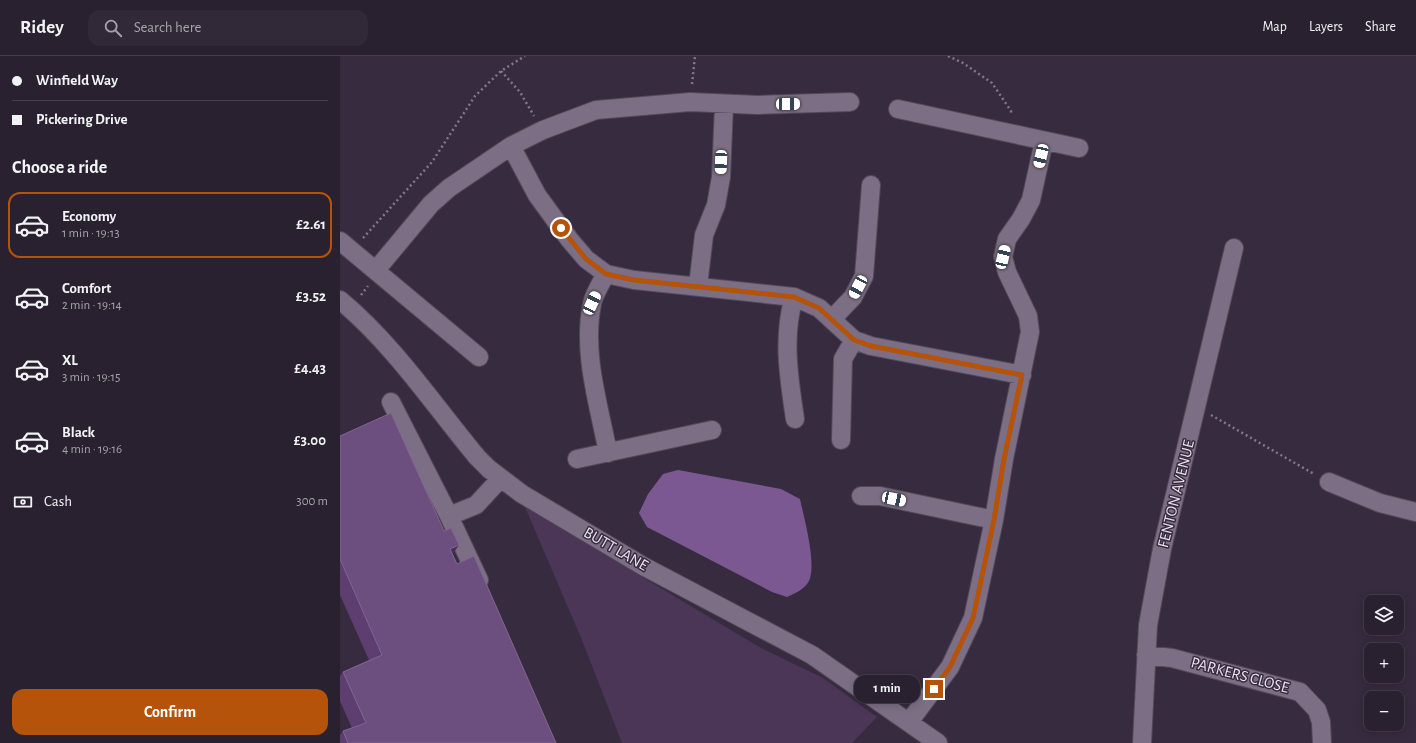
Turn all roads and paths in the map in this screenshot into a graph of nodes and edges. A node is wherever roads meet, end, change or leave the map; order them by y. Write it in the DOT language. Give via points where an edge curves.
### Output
graph roads {
  1 [pos="525,56"];
  2 [pos="695,56"];
  3 [pos="948,56"];
  4 [pos="501,71"];
  5 [pos="690,102"];
  6 [pos="850,102"];
  7 [pos="724,105"];
  8 [pos="898,109"];
  9 [pos="543,130"];
  10 [pos="1009,134"];
  11 [pos="1044,141"];
  12 [pos="512,146"];
  13 [pos="1079,148"];
  14 [pos="871,186"];
  15 [pos="346,245"];
  16 [pos="1234,248"];
  17 [pos="376,270"];
  18 [pos="606,274"];
  19 [pos="698,286"];
  20 [pos="794,297"];
  21 [pos="340,300"];
  22 [pos="832,319"];
  23 [pos="854,340"];
  24 [pos="479,357"];
  25 [pos="1022,375"];
  26 [pos="391,402"];
  27 [pos="1197,406"];
  28 [pos="795,419"];
  29 [pos="712,430"];
  30 [pos="841,440"];
  31 [pos="608,453"];
  32 [pos="577,459"];
  33 [pos="501,478"];
  34 [pos="1329,482"];
  35 [pos="861,496"];
  36 [pos="1416,512"];
  37 [pos="449,516"];
  38 [pos="994,520"];
  39 [pos="486,593"];
  40 [pos="1146,655"];
  41 [pos="909,722"];
  42 [pos="938,743"];
  43 [pos="1142,743"];
  44 [pos="1322,743"];
  1 -- 4 [label="path"];
  2 -- 5 [label="path"];
  3 -- 10 [label="path" via="992,83 1012,111"];
  4 -- 9 [label="path" via="520,92"];
  4 -- 15 [label="path" via="475,96 432,162"];
  5 -- 7 [label="street"];
  5 -- 9 [label="street" via="596,110"];
  6 -- 7 [label="street"];
  7 -- 19 [label="street" via="721,177 716,205 704,235"];
  8 -- 10 [label="street"];
  9 -- 12 [label="street"];
  10 -- 11 [label="street"];
  11 -- 13 [label="street"];
  11 -- 25 [label="street" via="1030,200 1007,239 1003,257 1007,272 1028,316 1030,332"];
  12 -- 17 [label="street" via="449,188 431,204"];
  12 -- 18 [label="street" via="537,195 586,259"];
  14 -- 22 [label="street" via="864,276 853,297"];
  15 -- 17 [label="street"];
  16 -- 27 [label="street, FENTON AVENUE"];
  17 -- 24 [label="street"];
  18 -- 19 [label="street" via="634,280"];
  18 -- 31 [label="street" via="592,303 589,342 594,385"];
  19 -- 20 [label="street"];
  20 -- 22 [label="street" via="819,308"];
  20 -- 28 [label="street" via="788,326 787,360"];
  21 -- 33 [label="street, BUTT LANE" via="376,334 477,457"];
  22 -- 23 [label="street"];
  23 -- 25 [label="street" via="871,346"];
  23 -- 30 [label="street" via="843,359"];
  25 -- 38 [label="street"];
  26 -- 37 [label="street"];
  27 -- 34 [label="path"];
  27 -- 40 [label="street, FENTON AVENUE" via="1162,549 1148,625"];
  29 -- 31 [label="street"];
  31 -- 32 [label="street"];
  33 -- 37 [label="street" via="476,505"];
  33 -- 41 [label="street, BUTT LANE" via="522,494 643,566 812,655"];
  34 -- 36 [label="street" via="1380,502"];
  35 -- 38 [label="street" via="880,496"];
  37 -- 39 [label="street"];
  38 -- 41 [label="street" via="973,618 950,667"];
  40 -- 43 [label="street, FENTON AVENUE"];
  40 -- 44 [label="street, PARKERS CLOSE" via="1172,658 1300,692 1317,710 1321,722"];
  41 -- 42 [label="street, BUTT LANE"];
}
